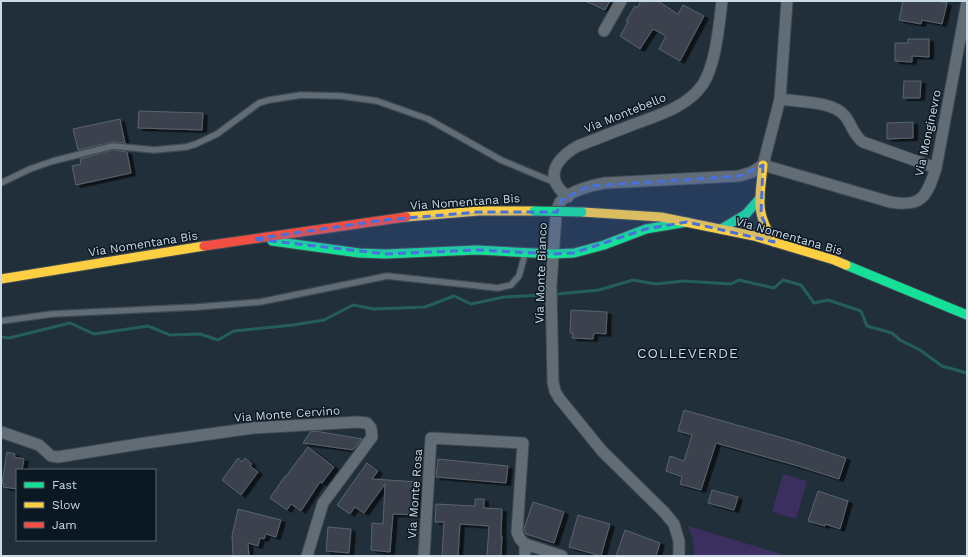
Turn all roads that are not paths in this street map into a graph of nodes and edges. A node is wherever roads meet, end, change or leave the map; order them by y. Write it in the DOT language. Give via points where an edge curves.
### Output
graph roads {
  1 [pos="621,1"];
  2 [pos="722,1"];
  3 [pos="787,1"];
  4 [pos="967,2"];
  5 [pos="604,31"];
  6 [pos="780,100"];
  7 [pos="763,165"];
  8 [pos="936,168"];
  9 [pos="1,183"];
  10 [pos="556,183"];
  11 [pos="568,197"];
  12 [pos="760,198"];
  13 [pos="687,222"];
  14 [pos="721,229"];
  15 [pos="253,239"];
  16 [pos="774,242"];
  17 [pos="525,253"];
  18 [pos="553,254"];
  19 [pos="1,279"];
  20 [pos="967,315"];
  21 [pos="1,321"];
  22 [pos="1,432"];
  23 [pos="525,544"];
  24 [pos="307,556"];
  25 [pos="424,556"];
  26 [pos="524,556"];
  27 [pos="562,556"];
  28 [pos="679,556"];
  1 -- 5 [label="street"];
  2 -- 10 [label="street, Via Montebello" via="711,62 700,87 688,99 668,111 570,150 560,158 555,175"];
  3 -- 6 [label="street"];
  4 -- 8 [label="street, Via Monginevro"];
  6 -- 7 [label="street"];
  6 -- 8 [label="street" via="834,108 845,116 855,134 863,142"];
  7 -- 8 [label="street, Via Monginevro" via="908,205 924,197"];
  7 -- 11 [label="street, Via Monte Bianco" via="738,176 605,183 582,188"];
  7 -- 12 [label="main road"];
  9 -- 10 [label="lane" via="53,161 113,146 154,150 186,147 217,134 259,103 301,95 341,96 377,101 428,119 501,160"];
  10 -- 11 [label="street"];
  11 -- 18 [label="street, Via Monte Bianco" via="558,206"];
  12 -- 14 [label="main road" via="746,214"];
  12 -- 16 [label="main road" via="762,219"];
  13 -- 14 [label="main road, Via Nomentana Bis"];
  13 -- 15 [label="main road, Via Nomentana Bis, bridge" via="661,217 498,210 383,220"];
  13 -- 18 [label="main road" via="646,229 604,245"];
  14 -- 16 [label="main road, Via Nomentana Bis"];
  15 -- 17 [label="main road" via="359,253 477,250"];
  15 -- 19 [label="main road, Via Nomentana Bis"];
  16 -- 20 [label="main road, Via Nomentana Bis" via="834,260"];
  17 -- 18 [label="main road"];
  17 -- 21 [label="lane" via="519,276 511,285 498,288 387,276 260,302 52,314"];
  18 -- 28 [label="street, Via Monte Bianco" via="552,350 555,391 602,451 674,524 679,541"];
  22 -- 24 [label="street, Via Monte Cervino" via="39,445 51,456 58,457 253,428 358,422 369,424 372,431 371,439 323,503"];
  23 -- 25 [label="street, Via Monte Rosa" via="517,532 522,443 431,438"];
  23 -- 26 [label="street"];
  23 -- 27 [label="street"];
}
